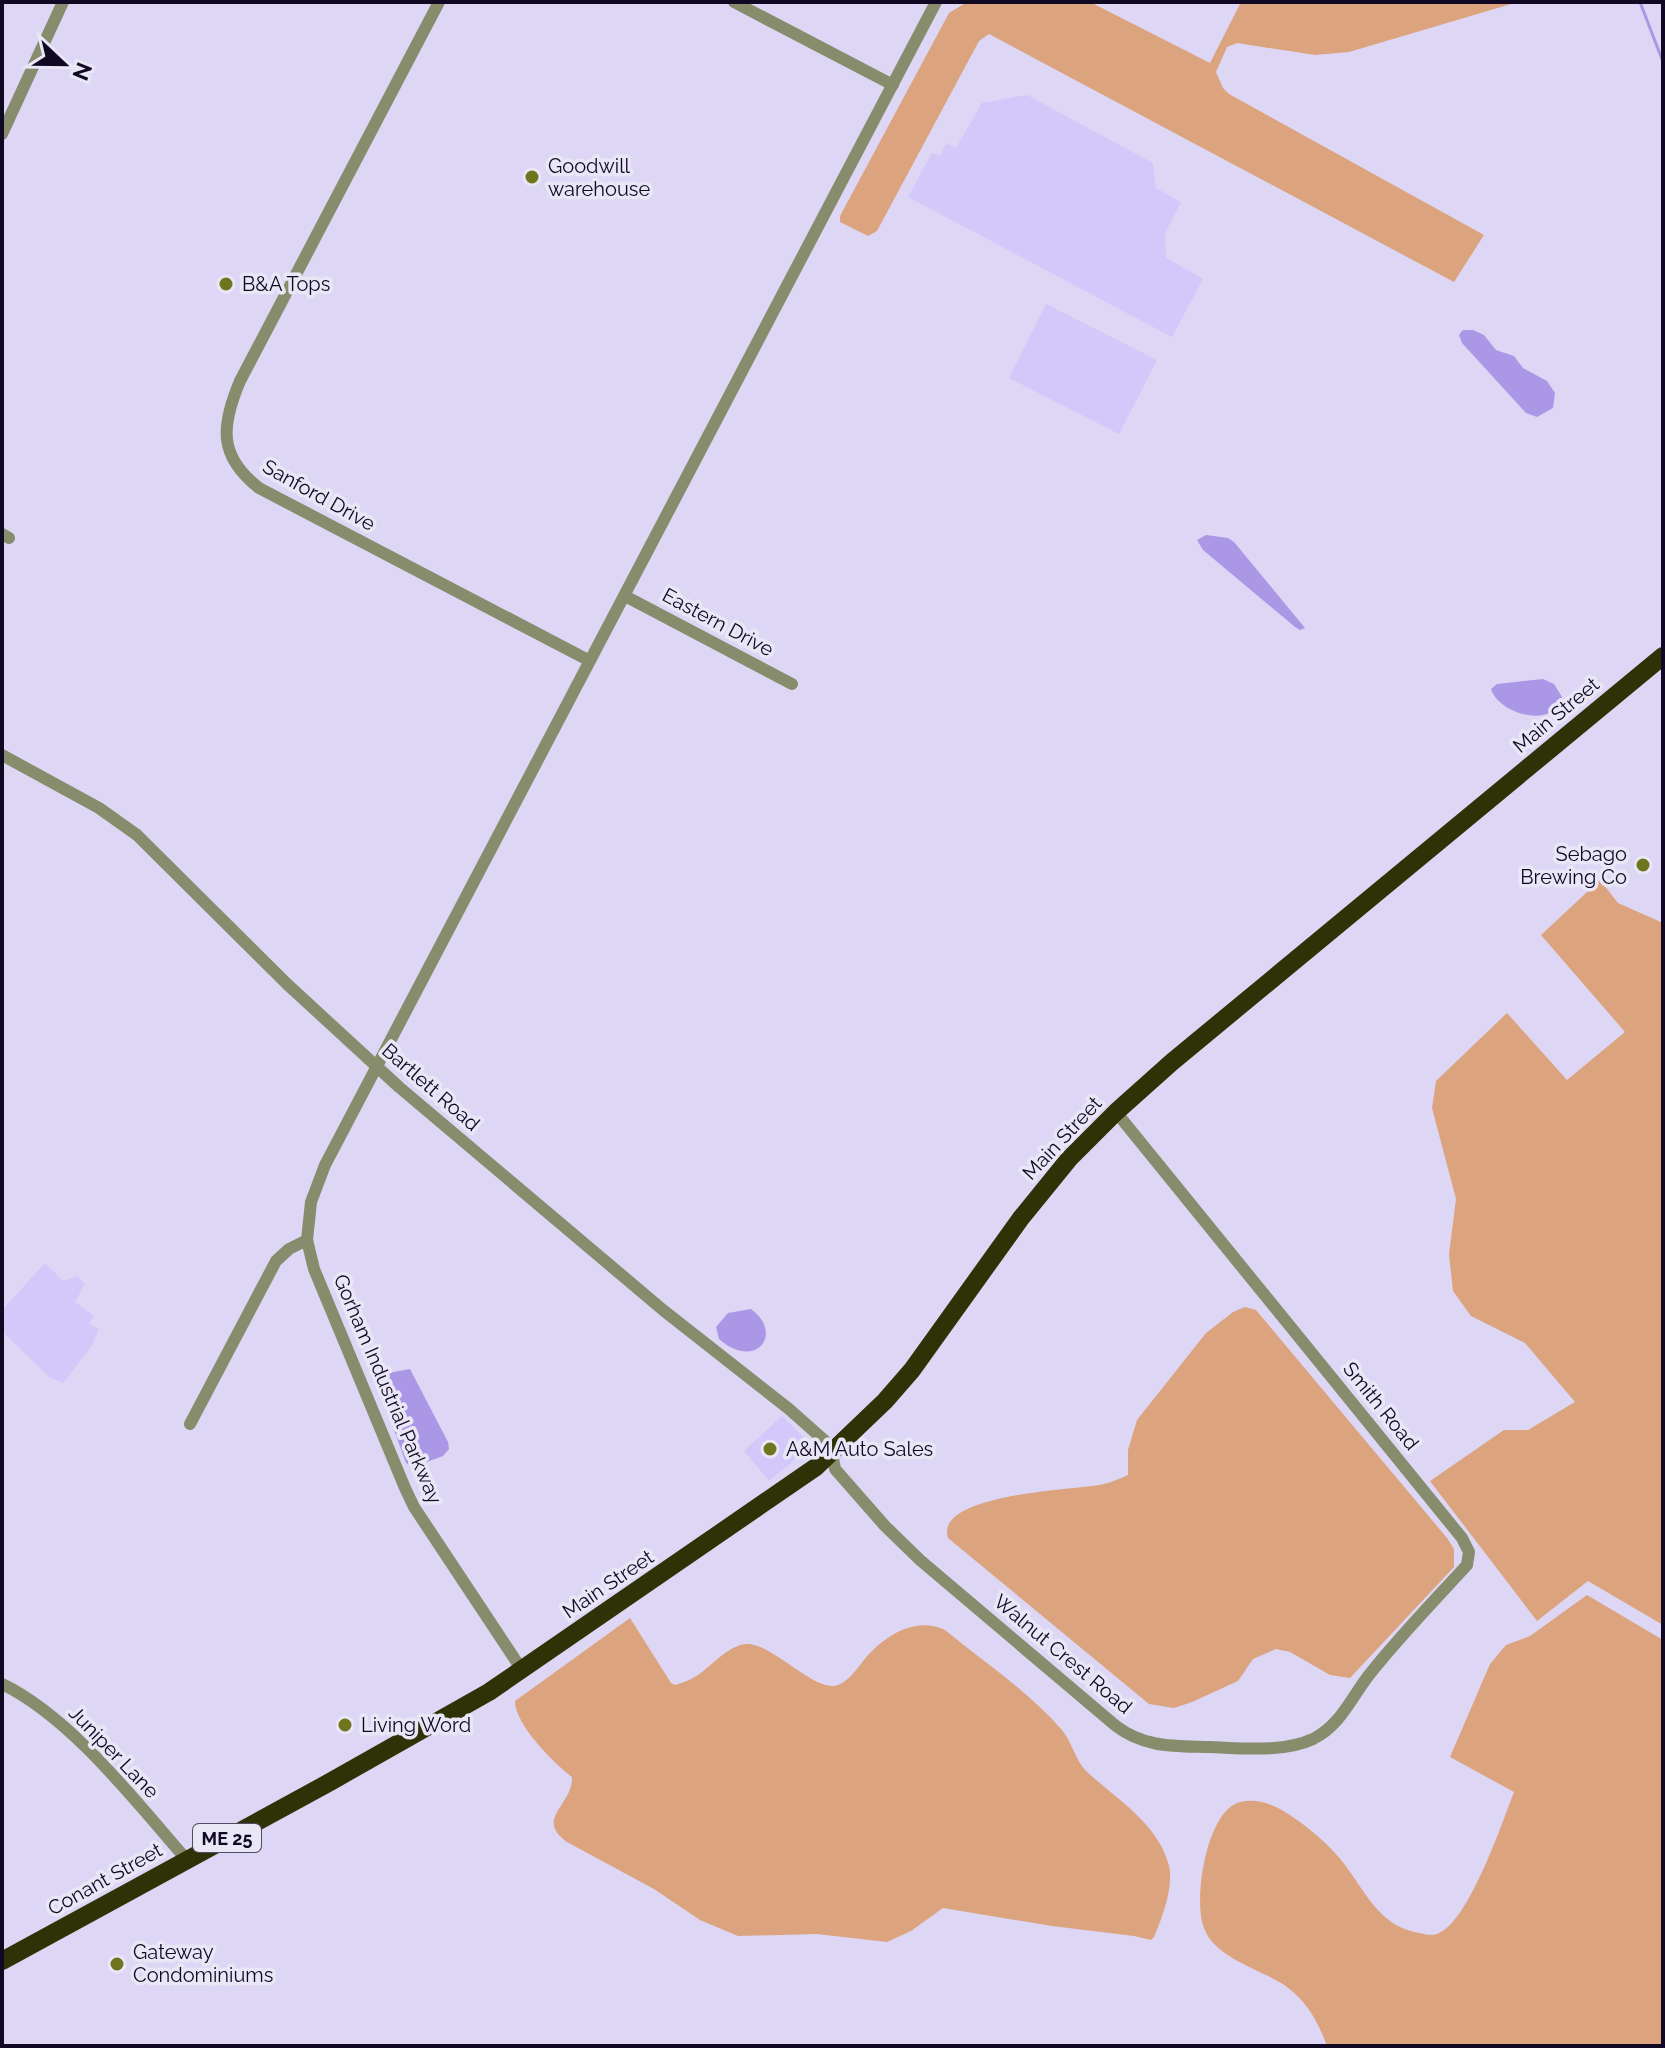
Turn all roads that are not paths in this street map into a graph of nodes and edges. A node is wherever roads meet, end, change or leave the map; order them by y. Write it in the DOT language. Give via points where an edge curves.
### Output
graph roads {
  1 [pos="63,2"];
  2 [pos="439,2"];
  3 [pos="734,2"];
  4 [pos="936,2"];
  5 [pos="893,85"];
  6 [pos="2,134"];
  7 [pos="625,596"];
  8 [pos="1663,656"];
  9 [pos="590,661"];
  10 [pos="792,684"];
  11 [pos="2,755"];
  12 [pos="377,1067"];
  13 [pos="1116,1112"];
  14 [pos="307,1240"];
  15 [pos="190,1424"];
  16 [pos="832,1453"];
  17 [pos="522,1670"];
  18 [pos="2,1684"];
  19 [pos="1330,1727"];
  20 [pos="187,1860"];
  21 [pos="2,1961"];
  1 -- 6 [label="street"];
  2 -- 9 [label="street, Sanford Drive" via="240,381 226,420 227,444 243,474 259,488"];
  3 -- 5 [label="street"];
  4 -- 5 [label="street"];
  5 -- 7 [label="street"];
  7 -- 9 [label="street"];
  7 -- 10 [label="street, Eastern Drive"];
  8 -- 13 [label="highway, Main Street"];
  9 -- 12 [label="street"];
  11 -- 12 [label="street, Bartlett Road" via="83,798 137,835"];
  12 -- 14 [label="street" via="317,1182"];
  12 -- 16 [label="street, Bartlett Road" via="663,1310 789,1409"];
  13 -- 16 [label="highway, Main Street" via="1021,1218 912,1370"];
  13 -- 19 [label="street, Smith Road" via="1468,1547 1467,1565 1368,1675"];
  14 -- 15 [label="street" via="276,1261"];
  14 -- 17 [label="street, Gorham Industrial Parkway" via="314,1269 414,1507"];
  16 -- 17 [label="highway, Main Street"];
  16 -- 19 [label="street, Walnut Crest Road" via="835,1469 907,1548 1131,1736 1166,1746 1270,1747 1299,1743"];
  17 -- 20 [label="highway, Conant Street / ME 25"];
  18 -- 20 [label="street, Juniper Lane" via="55,1718"];
  20 -- 21 [label="highway, Conant Street / ME 25"];
}
